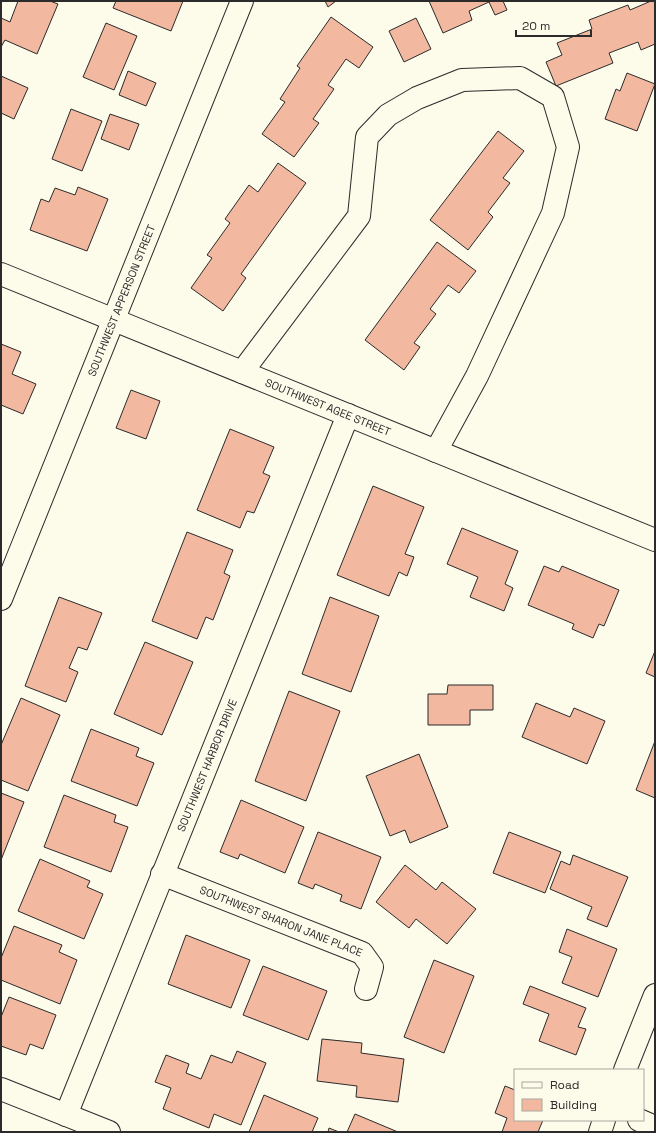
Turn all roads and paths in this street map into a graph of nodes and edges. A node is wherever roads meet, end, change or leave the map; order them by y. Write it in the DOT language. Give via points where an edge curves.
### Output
graph roads {
  1 [pos="242,1"];
  2 [pos="1,274"];
  3 [pos="114,320"];
  4 [pos="242,372"];
  5 [pos="348,415"];
  6 [pos="436,451"];
  7 [pos="655,540"];
  8 [pos="1,599"];
  9 [pos="162,874"];
  10 [pos="366,989"];
  11 [pos="655,995"];
  12 [pos="624,1069"];
  13 [pos="1,1089"];
  14 [pos="66,1115"];
  15 [pos="604,1121"];
  16 [pos="641,1121"];
  17 [pos="655,1127"];
  18 [pos="109,1132"];
  19 [pos="600,1132"];
  1 -- 3 [label="street, SOUTHWEST APPERSON STREET"];
  2 -- 3 [label="street, SOUTHWEST AGEE STREET"];
  3 -- 4 [label="street, SOUTHWEST AGEE STREET"];
  3 -- 8 [label="street, SOUTHWEST APPERSON STREET"];
  4 -- 5 [label="street, SOUTHWEST AGEE STREET"];
  4 -- 6 [label="street" via="359,216 367,137 388,115 417,98 462,80 520,78 554,97 568,147 553,213 477,376"];
  5 -- 6 [label="street, SOUTHWEST AGEE STREET"];
  5 -- 9 [label="street, SOUTHWEST HARBOR DRIVE"];
  6 -- 7 [label="street, SOUTHWEST AGEE STREET"];
  9 -- 10 [label="street, SOUTHWEST SHARON JANE PLACE" via="362,953 372,967"];
  9 -- 14 [label="street, SOUTHWEST HARBOR DRIVE"];
  11 -- 12 [label="street"];
  13 -- 14 [label="street"];
  14 -- 18 [label="street"];
  15 -- 19 [label="street"];
  16 -- 17 [label="street"];
}
